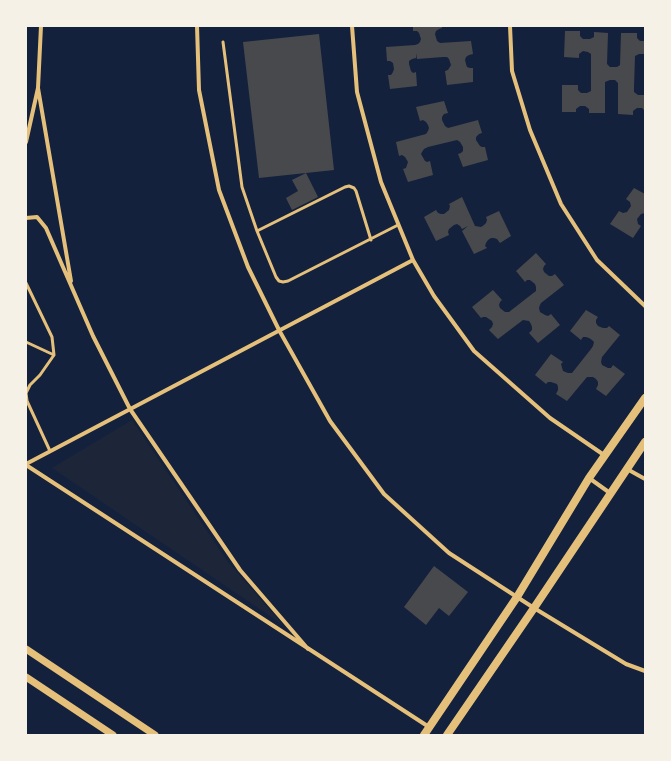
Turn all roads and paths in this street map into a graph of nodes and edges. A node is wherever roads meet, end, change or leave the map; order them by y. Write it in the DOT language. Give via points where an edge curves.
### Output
graph roads {
  1 [pos="41,26"];
  2 [pos="197,26"];
  3 [pos="352,26"];
  4 [pos="510,26"];
  5 [pos="223,42"];
  6 [pos="38,88"];
  7 [pos="26,142"];
  8 [pos="26,218"];
  9 [pos="398,225"];
  10 [pos="257,231"];
  11 [pos="371,240"];
  12 [pos="413,260"];
  13 [pos="26,283"];
  14 [pos="73,287"];
  15 [pos="645,306"];
  16 [pos="279,330"];
  17 [pos="26,342"];
  18 [pos="54,355"];
  19 [pos="645,398"];
  20 [pos="130,409"];
  21 [pos="645,442"];
  22 [pos="50,451"];
  23 [pos="604,455"];
  24 [pos="26,464"];
  25 [pos="627,468"];
  26 [pos="589,478"];
  27 [pos="645,479"];
  28 [pos="610,494"];
  29 [pos="518,597"];
  30 [pos="534,608"];
  31 [pos="308,649"];
  32 [pos="26,650"];
  33 [pos="645,671"];
  34 [pos="26,677"];
  35 [pos="429,727"];
  36 [pos="113,735"];
  37 [pos="155,735"];
  38 [pos="424,735"];
  39 [pos="446,735"];
  1 -- 6 [label="street"];
  2 -- 16 [label="street" via="199,90 219,190 248,267"];
  3 -- 9 [label="street" via="357,92 381,182"];
  4 -- 15 [label="street" via="514,78 530,130 561,204 597,260"];
  5 -- 10 [label="lane" via="242,187"];
  6 -- 7 [label="street"];
  6 -- 14 [label="street"];
  8 -- 14 [label="street" via="37,217 46,228"];
  9 -- 11 [label="lane"];
  9 -- 12 [label="street"];
  10 -- 11 [label="lane" via="276,277 283,282"];
  10 -- 11 [label="lane" via="349,186 356,191"];
  12 -- 16 [label="street"];
  12 -- 23 [label="street" via="434,296 474,351 550,418"];
  13 -- 18 [label="lane" via="52,337"];
  14 -- 20 [label="street" via="93,336"];
  16 -- 20 [label="street"];
  16 -- 29 [label="street" via="330,421 384,494 449,553"];
  17 -- 18 [label="lane"];
  18 -- 22 [label="lane" via="26,393 27,401"];
  19 -- 23 [label="main road"];
  20 -- 22 [label="street"];
  20 -- 31 [label="street" via="240,570"];
  21 -- 25 [label="main road"];
  22 -- 24 [label="street"];
  23 -- 26 [label="main road"];
  24 -- 31 [label="street"];
  25 -- 27 [label="street"];
  25 -- 28 [label="main road"];
  26 -- 28 [label="street"];
  26 -- 29 [label="main road"];
  28 -- 30 [label="main road"];
  29 -- 30 [label="street"];
  29 -- 35 [label="main road"];
  30 -- 33 [label="street" via="626,664"];
  30 -- 39 [label="main road"];
  31 -- 35 [label="street"];
  32 -- 37 [label="street"];
  34 -- 36 [label="street"];
  35 -- 38 [label="main road"];
}
